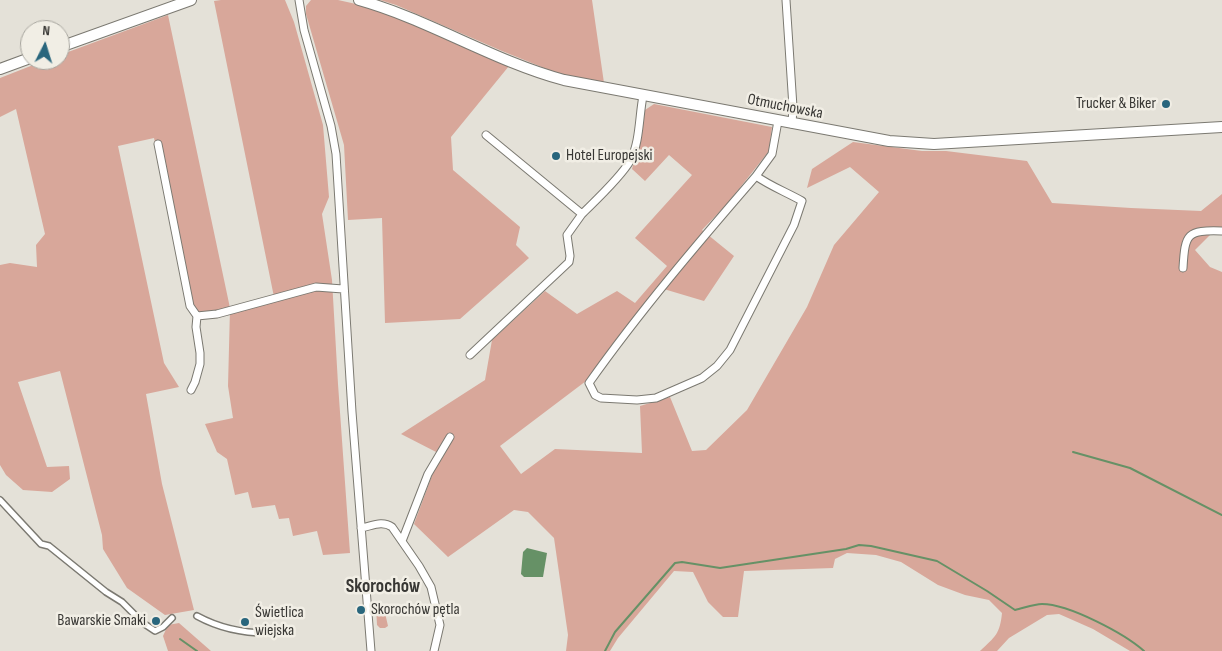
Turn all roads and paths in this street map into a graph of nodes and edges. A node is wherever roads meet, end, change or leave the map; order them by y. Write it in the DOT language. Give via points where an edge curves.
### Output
graph roads {
  1 [pos="191,0"];
  2 [pos="299,0"];
  3 [pos="359,0"];
  4 [pos="786,0"];
  5 [pos="70,43"];
  6 [pos="20,62"];
  7 [pos="0,69"];
  8 [pos="643,96"];
  9 [pos="778,121"];
  10 [pos="792,124"];
  11 [pos="1222,128"];
  12 [pos="486,134"];
  13 [pos="158,144"];
  14 [pos="756,176"];
  15 [pos="582,214"];
  16 [pos="1222,231"];
  17 [pos="1183,268"];
  18 [pos="344,288"];
  19 [pos="197,316"];
  20 [pos="470,355"];
  21 [pos="191,390"];
  22 [pos="450,437"];
  23 [pos="0,500"];
  24 [pos="361,528"];
  25 [pos="402,542"];
  26 [pos="197,616"];
  27 [pos="172,618"];
  28 [pos="273,629"];
  29 [pos="371,651"];
  30 [pos="434,651"];
  1 -- 5 [label="main road"];
  2 -- 18 [label="street" via="336,154"];
  3 -- 8 [label="main road, Otmuchowska" via="550,76"];
  4 -- 10 [label="street" via="794,107"];
  6 -- 7 [label="main road"];
  8 -- 9 [label="main road, Otmuchowska"];
  8 -- 15 [label="street" via="629,162"];
  9 -- 10 [label="main road, Otmuchowska"];
  9 -- 14 [label="street" via="772,154"];
  10 -- 11 [label="main road, Otmuchowska" via="934,144"];
  12 -- 15 [label="street"];
  13 -- 19 [label="street" via="190,306"];
  14 -- 14 [label="street" via="607,356 588,383 595,395 637,400 656,398 702,378 718,366 730,350 801,207 802,200"];
  15 -- 20 [label="street" via="567,235 568,262"];
  16 -- 17 [label="street" via="1197,231 1190,235"];
  18 -- 19 [label="street" via="316,287 217,314"];
  18 -- 24 [label="street"];
  19 -- 21 [label="street" via="200,364"];
  22 -- 25 [label="street" via="428,474"];
  23 -- 27 [label="street" via="41,544 122,602 143,624 155,631"];
  24 -- 25 [label="street" via="387,524"];
  24 -- 29 [label="street"];
  25 -- 30 [label="street" via="431,587 440,625"];
  26 -- 28 [label="street" via="222,628 267,633"];
}
